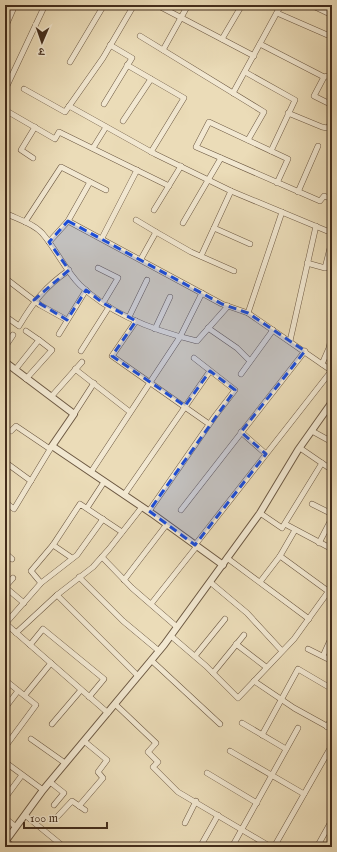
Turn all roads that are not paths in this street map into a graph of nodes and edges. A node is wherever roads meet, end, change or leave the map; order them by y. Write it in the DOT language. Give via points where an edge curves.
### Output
graph roads {
  1 [pos="16,5"];
  2 [pos="45,5"];
  3 [pos="104,5"];
  4 [pos="134,5"];
  5 [pos="158,5"];
  6 [pos="188,5"];
  7 [pos="242,5"];
  8 [pos="281,5"];
  9 [pos="311,5"];
  10 [pos="277,13"];
  11 [pos="332,15"];
  12 [pos="182,18"];
  13 [pos="5,28"];
  14 [pos="140,36"];
  15 [pos="332,37"];
  16 [pos="222,39"];
  17 [pos="260,44"];
  18 [pos="110,46"];
  19 [pos="163,50"];
  20 [pos="254,56"];
  21 [pos="70,62"];
  22 [pos="128,65"];
  23 [pos="245,72"];
  24 [pos="332,72"];
  25 [pos="324,76"];
  26 [pos="151,79"];
  27 [pos="5,88"];
  28 [pos="24,89"];
  29 [pos="233,93"];
  30 [pos="104,104"];
  31 [pos="332,105"];
  32 [pos="69,106"];
  33 [pos="5,110"];
  34 [pos="288,113"];
  35 [pos="332,120"];
  36 [pos="123,121"];
  37 [pos="35,127"];
  38 [pos="106,127"];
  39 [pos="330,128"];
  40 [pos="248,140"];
  41 [pos="318,146"];
  42 [pos="93,148"];
  43 [pos="271,151"];
  44 [pos="151,152"];
  45 [pos="33,158"];
  46 [pos="221,158"];
  47 [pos="181,166"];
  48 [pos="137,170"];
  49 [pos="208,180"];
  50 [pos="90,182"];
  51 [pos="277,183"];
  52 [pos="169,186"];
  53 [pos="106,190"];
  54 [pos="231,191"];
  55 [pos="298,192"];
  56 [pos="332,199"];
  57 [pos="154,210"];
  58 [pos="282,212"];
  59 [pos="5,213"];
  60 [pos="136,220"];
  61 [pos="68,221"];
  62 [pos="25,222"];
  63 [pos="183,223"];
  64 [pos="316,226"];
  65 [pos="214,228"];
  66 [pos="156,232"];
  67 [pos="332,233"];
  68 [pos="102,238"];
  69 [pos="332,240"];
  70 [pos="49,242"];
  71 [pos="250,244"];
  72 [pos="201,256"];
  73 [pos="142,259"];
  74 [pos="307,262"];
  75 [pos="98,268"];
  76 [pos="69,270"];
  77 [pos="234,271"];
  78 [pos="5,278"];
  79 [pos="147,280"];
  80 [pos="86,290"];
  81 [pos="202,293"];
  82 [pos="170,297"];
  83 [pos="34,300"];
  84 [pos="103,303"];
  85 [pos="228,306"];
  86 [pos="109,307"];
  87 [pos="248,313"];
  88 [pos="5,316"];
  89 [pos="129,317"];
  90 [pos="67,320"];
  91 [pos="136,321"];
  92 [pos="208,328"];
  93 [pos="155,329"];
  94 [pos="273,330"];
  95 [pos="26,331"];
  96 [pos="59,334"];
  97 [pos="332,334"];
  98 [pos="14,335"];
  99 [pos="180,337"];
  100 [pos="38,340"];
  101 [pos="290,341"];
  102 [pos="5,347"];
  103 [pos="81,351"];
  104 [pos="304,351"];
  105 [pos="194,358"];
  106 [pos="250,361"];
  107 [pos="5,362"];
  108 [pos="82,362"];
  109 [pos="322,364"];
  110 [pos="75,369"];
  111 [pos="15,370"];
  112 [pos="332,370"];
  113 [pos="210,371"];
  114 [pos="241,374"];
  115 [pos="26,379"];
  116 [pos="150,382"];
  117 [pos="94,383"];
  118 [pos="51,397"];
  119 [pos="332,402"];
  120 [pos="185,406"];
  121 [pos="326,411"];
  122 [pos="130,412"];
  123 [pos="74,414"];
  124 [pos="332,414"];
  125 [pos="209,424"];
  126 [pos="11,431"];
  127 [pos="312,431"];
  128 [pos="241,432"];
  129 [pos="332,442"];
  130 [pos="51,448"];
  131 [pos="300,448"];
  132 [pos="266,454"];
  133 [pos="5,462"];
  134 [pos="322,463"];
  135 [pos="332,470"];
  136 [pos="91,472"];
  137 [pos="31,481"];
  138 [pos="104,482"];
  139 [pos="124,495"];
  140 [pos="5,502"];
  141 [pos="312,504"];
  142 [pos="142,507"];
  143 [pos="87,508"];
  144 [pos="181,510"];
  145 [pos="149,511"];
  146 [pos="260,513"];
  147 [pos="332,514"];
  148 [pos="332,518"];
  149 [pos="103,519"];
  150 [pos="167,524"];
  151 [pos="285,524"];
  152 [pos="295,530"];
  153 [pos="122,532"];
  154 [pos="319,543"];
  155 [pos="52,545"];
  156 [pos="196,545"];
  157 [pos="332,549"];
  158 [pos="5,553"];
  159 [pos="280,556"];
  160 [pos="102,557"];
  161 [pos="72,558"];
  162 [pos="228,558"];
  163 [pos="12,559"];
  164 [pos="223,564"];
  165 [pos="13,578"];
  166 [pos="79,578"];
  167 [pos="124,580"];
  168 [pos="210,582"];
  169 [pos="260,582"];
  170 [pos="41,583"];
  171 [pos="5,587"];
  172 [pos="330,593"];
  173 [pos="57,595"];
  174 [pos="24,603"];
  175 [pos="151,604"];
  176 [pos="309,618"];
  177 [pos="225,619"];
  178 [pos="5,624"];
  179 [pos="177,627"];
  180 [pos="16,633"];
  181 [pos="244,635"];
  182 [pos="170,636"];
  183 [pos="332,636"];
  184 [pos="236,644"];
  185 [pos="30,645"];
  186 [pos="308,649"];
  187 [pos="159,651"];
  188 [pos="282,651"];
  189 [pos="195,656"];
  190 [pos="323,656"];
  191 [pos="151,660"];
  192 [pos="332,661"];
  193 [pos="51,663"];
  194 [pos="266,667"];
  195 [pos="213,673"];
  196 [pos="138,676"];
  197 [pos="5,680"];
  198 [pos="254,681"];
  199 [pos="332,689"];
  200 [pos="81,690"];
  201 [pos="18,691"];
  202 [pos="25,696"];
  203 [pos="89,697"];
  204 [pos="282,699"];
  205 [pos="115,704"];
  206 [pos="5,708"];
  207 [pos="108,713"];
  208 [pos="332,718"];
  209 [pos="242,723"];
  210 [pos="52,724"];
  211 [pos="220,724"];
  212 [pos="298,728"];
  213 [pos="330,728"];
  214 [pos="262,735"];
  215 [pos="31,739"];
  216 [pos="84,741"];
  217 [pos="332,745"];
  218 [pos="5,747"];
  219 [pos="286,749"];
  220 [pos="230,751"];
  221 [pos="5,762"];
  222 [pos="65,763"];
  223 [pos="207,773"];
  224 [pos="22,775"];
  225 [pos="272,775"];
  226 [pos="50,782"];
  227 [pos="43,790"];
  228 [pos="304,794"];
  229 [pos="5,798"];
  230 [pos="196,801"];
  231 [pos="257,803"];
  232 [pos="54,805"];
  233 [pos="79,806"];
  234 [pos="85,810"];
  235 [pos="25,815"];
  236 [pos="218,815"];
  237 [pos="58,816"];
  238 [pos="5,818"];
  239 [pos="332,820"];
  240 [pos="185,823"];
  241 [pos="16,827"];
  242 [pos="242,829"];
  243 [pos="6,842"];
  244 [pos="14,847"];
  245 [pos="64,847"];
  246 [pos="200,847"];
  247 [pos="232,847"];
  248 [pos="271,847"];
  249 [pos="274,847"];
  250 [pos="317,847"];
  1 -- 13 [label="street"];
  2 -- 27 [label="street"];
  3 -- 21 [label="street"];
  4 -- 18 [label="street"];
  5 -- 12 [label="street"];
  6 -- 12 [label="street"];
  7 -- 16 [label="street"];
  8 -- 10 [label="street"];
  9 -- 11 [label="street"];
  10 -- 15 [label="street"];
  10 -- 17 [label="street"];
  12 -- 16 [label="street"];
  12 -- 19 [label="street"];
  14 -- 19 [label="street"];
  16 -- 20 [label="street"];
  17 -- 20 [label="street"];
  17 -- 25 [label="street"];
  18 -- 22 [label="street" via="132,58"];
  18 -- 32 [label="street"];
  19 -- 29 [label="street"];
  20 -- 23 [label="street"];
  22 -- 26 [label="street"];
  22 -- 30 [label="street"];
  23 -- 29 [label="street"];
  23 -- 34 [label="street" via="295,100"];
  24 -- 25 [label="street"];
  25 -- 31 [label="street" via="314,96"];
  26 -- 36 [label="street"];
  26 -- 44 [label="street" via="184,98"];
  28 -- 32 [label="street" via="65,112"];
  29 -- 40 [label="street" via="264,112"];
  32 -- 38 [label="street"];
  33 -- 37 [label="street"];
  34 -- 39 [label="street"];
  34 -- 43 [label="street"];
  35 -- 39 [label="street"];
  37 -- 42 [label="street" via="55,139 60,132"];
  37 -- 45 [label="street" via="21,150"];
  38 -- 42 [label="street"];
  38 -- 44 [label="street"];
  40 -- 43 [label="street"];
  40 -- 46 [label="street" via="209,122 196,147"];
  41 -- 55 [label="street"];
  42 -- 48 [label="street"];
  43 -- 51 [label="street" via="288,159"];
  44 -- 47 [label="street"];
  46 -- 49 [label="street"];
  46 -- 51 [label="street"];
  47 -- 49 [label="street"];
  47 -- 52 [label="street"];
  48 -- 52 [label="street"];
  48 -- 68 [label="street"];
  49 -- 54 [label="street"];
  49 -- 63 [label="street"];
  50 -- 53 [label="street"];
  50 -- 61 [label="street"];
  50 -- 62 [label="street" via="61,167"];
  51 -- 55 [label="street"];
  52 -- 57 [label="street"];
  54 -- 58 [label="street"];
  54 -- 65 [label="street"];
  55 -- 56 [label="street" via="320,201 324,196"];
  58 -- 64 [label="street"];
  58 -- 87 [label="street"];
  59 -- 62 [label="street"];
  60 -- 66 [label="street"];
  61 -- 68 [label="street"];
  61 -- 70 [label="street"];
  62 -- 70 [label="street" via="42,232"];
  64 -- 67 [label="street"];
  64 -- 74 [label="street"];
  65 -- 71 [label="street"];
  65 -- 72 [label="street"];
  66 -- 72 [label="street"];
  66 -- 73 [label="street"];
  68 -- 73 [label="street"];
  69 -- 74 [label="street" via="325,268"];
  70 -- 76 [label="street"];
  72 -- 77 [label="street"];
  73 -- 81 [label="street"];
  74 -- 101 [label="street"];
  75 -- 84 [label="street" via="118,278"];
  76 -- 80 [label="street"];
  76 -- 83 [label="street" via="54,280"];
  78 -- 83 [label="street"];
  79 -- 89 [label="street"];
  80 -- 84 [label="street"];
  80 -- 90 [label="street"];
  81 -- 85 [label="street"];
  81 -- 99 [label="street"];
  82 -- 93 [label="street"];
  83 -- 88 [label="street" via="19,326"];
  83 -- 90 [label="street"];
  84 -- 86 [label="street"];
  85 -- 87 [label="street"];
  85 -- 92 [label="street"];
  86 -- 89 [label="street"];
  86 -- 103 [label="street"];
  87 -- 94 [label="street"];
  89 -- 91 [label="street"];
  90 -- 96 [label="street"];
  91 -- 93 [label="street"];
  91 -- 116 [label="street" via="112,356"];
  92 -- 99 [label="street" via="197,341"];
  92 -- 106 [label="street" via="237,348"];
  93 -- 99 [label="street"];
  94 -- 101 [label="street"];
  94 -- 106 [label="street"];
  95 -- 100 [label="street"];
  97 -- 109 [label="street"];
  98 -- 102 [label="street"];
  99 -- 116 [label="street"];
  100 -- 111 [label="street"];
  100 -- 115 [label="street" via="52,350"];
  101 -- 104 [label="street"];
  104 -- 109 [label="street"];
  104 -- 128 [label="street"];
  105 -- 113 [label="street"];
  106 -- 114 [label="street"];
  107 -- 111 [label="street"];
  108 -- 110 [label="street"];
  109 -- 112 [label="street"];
  110 -- 117 [label="street"];
  110 -- 118 [label="street"];
  111 -- 115 [label="street"];
  112 -- 132 [label="street"];
  113 -- 120 [label="street"];
  113 -- 125 [label="street" via="235,390"];
  115 -- 118 [label="street"];
  116 -- 120 [label="street"];
  116 -- 122 [label="street"];
  117 -- 122 [label="street"];
  117 -- 123 [label="street"];
  118 -- 123 [label="street"];
  119 -- 121 [label="street"];
  120 -- 125 [label="street"];
  120 -- 139 [label="street"];
  121 -- 124 [label="street"];
  121 -- 127 [label="street"];
  122 -- 136 [label="street"];
  123 -- 130 [label="street"];
  125 -- 145 [label="street"];
  126 -- 130 [label="street" via="16,426"];
  127 -- 129 [label="street"];
  127 -- 131 [label="street"];
  128 -- 132 [label="street"];
  128 -- 144 [label="street"];
  130 -- 136 [label="street"];
  130 -- 137 [label="street"];
  131 -- 134 [label="street"];
  131 -- 146 [label="street"];
  132 -- 156 [label="street"];
  133 -- 137 [label="street"];
  134 -- 135 [label="street"];
  134 -- 151 [label="street"];
  136 -- 138 [label="street"];
  137 -- 140 [label="street" via="14,509"];
  138 -- 139 [label="street"];
  138 -- 143 [label="street"];
  139 -- 142 [label="street"];
  141 -- 147 [label="street"];
  142 -- 145 [label="street"];
  142 -- 153 [label="street"];
  143 -- 149 [label="street"];
  143 -- 155 [label="street" via="80,504"];
  145 -- 150 [label="street"];
  146 -- 151 [label="street" via="282,528"];
  146 -- 162 [label="street"];
  148 -- 154 [label="street"];
  149 -- 153 [label="street"];
  149 -- 161 [label="street"];
  150 -- 156 [label="street"];
  150 -- 167 [label="street"];
  151 -- 152 [label="street"];
  152 -- 154 [label="street"];
  152 -- 159 [label="street"];
  153 -- 160 [label="street"];
  154 -- 157 [label="street"];
  155 -- 161 [label="street"];
  155 -- 170 [label="street" via="31,571"];
  156 -- 164 [label="street"];
  156 -- 175 [label="street"];
  158 -- 163 [label="street"];
  159 -- 169 [label="street"];
  159 -- 172 [label="street"];
  160 -- 166 [label="street"];
  160 -- 167 [label="street"];
  161 -- 170 [label="street"];
  162 -- 164 [label="street"];
  162 -- 169 [label="street"];
  164 -- 168 [label="street"];
  165 -- 171 [label="street"];
  166 -- 173 [label="street"];
  166 -- 187 [label="street" via="123,622"];
  167 -- 175 [label="street"];
  168 -- 179 [label="street"];
  168 -- 188 [label="street" via="247,613"];
  169 -- 176 [label="street"];
  170 -- 174 [label="street"];
  171 -- 174 [label="street"];
  172 -- 176 [label="street"];
  173 -- 180 [label="street"];
  173 -- 196 [label="street"];
  174 -- 178 [label="street"];
  175 -- 179 [label="street"];
  176 -- 188 [label="street"];
  177 -- 189 [label="street"];
  178 -- 180 [label="street"];
  179 -- 182 [label="street"];
  180 -- 185 [label="street"];
  181 -- 184 [label="street"];
  182 -- 187 [label="street"];
  182 -- 189 [label="street"];
  183 -- 190 [label="street"];
  184 -- 194 [label="street"];
  184 -- 195 [label="street"];
  185 -- 193 [label="street"];
  185 -- 203 [label="street" via="43,629 104,679"];
  186 -- 190 [label="street"];
  187 -- 191 [label="street"];
  188 -- 194 [label="street"];
  189 -- 195 [label="street"];
  190 -- 192 [label="street"];
  191 -- 196 [label="street"];
  191 -- 211 [label="street"];
  193 -- 200 [label="street"];
  193 -- 202 [label="street"];
  194 -- 198 [label="street"];
  195 -- 198 [label="street" via="238,698"];
  196 -- 205 [label="street"];
  197 -- 201 [label="street"];
  198 -- 204 [label="street"];
  199 -- 204 [label="street" via="298,669"];
  200 -- 203 [label="street"];
  200 -- 210 [label="street"];
  201 -- 202 [label="street"];
  201 -- 206 [label="street"];
  202 -- 218 [label="street" via="36,705"];
  203 -- 207 [label="street"];
  204 -- 213 [label="street"];
  204 -- 214 [label="street"];
  205 -- 207 [label="street"];
  205 -- 230 [label="street" via="156,743 148,752 158,762 153,767 178,792"];
  207 -- 216 [label="street"];
  208 -- 213 [label="street"];
  209 -- 214 [label="street"];
  212 -- 219 [label="street"];
  214 -- 219 [label="street"];
  215 -- 222 [label="street"];
  216 -- 222 [label="street"];
  216 -- 233 [label="street" via="107,760 98,772 103,778"];
  217 -- 228 [label="street"];
  219 -- 225 [label="street"];
  220 -- 225 [label="street"];
  221 -- 224 [label="street"];
  222 -- 226 [label="street"];
  223 -- 231 [label="street"];
  224 -- 227 [label="street"];
  224 -- 229 [label="street"];
  225 -- 228 [label="street"];
  225 -- 231 [label="street"];
  226 -- 227 [label="street"];
  226 -- 232 [label="street" via="64,793"];
  227 -- 235 [label="street"];
  228 -- 249 [label="street"];
  230 -- 236 [label="street"];
  230 -- 240 [label="street"];
  231 -- 242 [label="street"];
  233 -- 234 [label="street"];
  233 -- 237 [label="street" via="72,801"];
  235 -- 241 [label="street"];
  235 -- 245 [label="street"];
  236 -- 242 [label="street"];
  236 -- 246 [label="street"];
  238 -- 241 [label="street"];
  239 -- 250 [label="street"];
  241 -- 243 [label="street"];
  242 -- 247 [label="street"];
  242 -- 248 [label="street"];
  243 -- 244 [label="street"];
}
